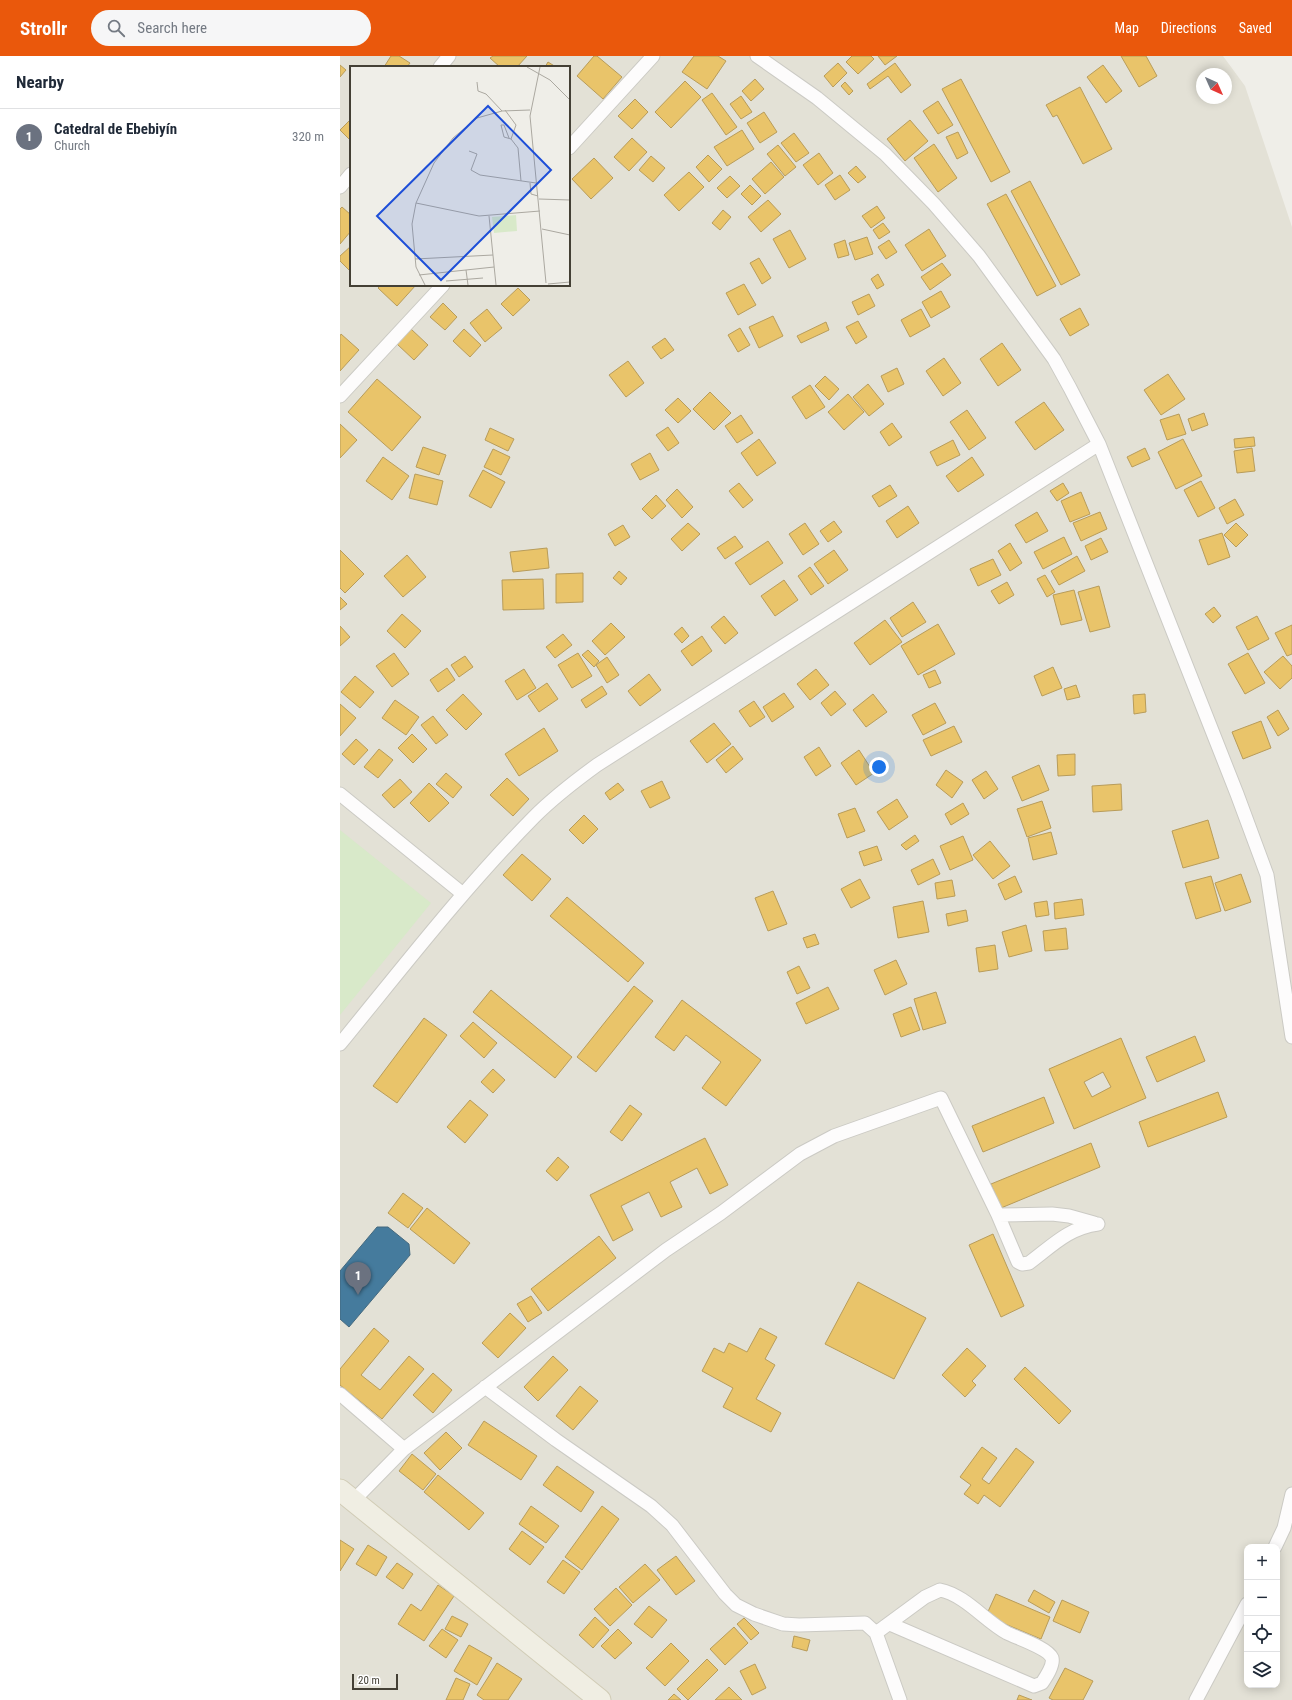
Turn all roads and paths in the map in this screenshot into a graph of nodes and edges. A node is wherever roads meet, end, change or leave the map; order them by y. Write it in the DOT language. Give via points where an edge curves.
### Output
graph roads {
  1 [pos="449,56"];
  2 [pos="653,56"];
  3 [pos="757,56"];
  4 [pos="441,66"];
  5 [pos="570,147"];
  6 [pos="350,175"];
  7 [pos="340,188"];
  8 [pos="442,286"];
  9 [pos="340,396"];
  10 [pos="1099,444"];
  11 [pos="340,794"];
  12 [pos="463,894"];
  13 [pos="1292,1037"];
  14 [pos="340,1044"];
  15 [pos="998,1215"];
  16 [pos="485,1387"];
  17 [pos="340,1394"];
  18 [pos="404,1449"];
  19 [pos="1292,1494"];
  20 [pos="347,1495"];
  21 [pos="1276,1544"];
  22 [pos="1244,1610"];
  23 [pos="890,1624"];
  24 [pos="876,1633"];
  25 [pos="600,1700"];
  26 [pos="900,1700"];
  27 [pos="1196,1700"];
  1 -- 4 [label="street"];
  2 -- 5 [label="street"];
  3 -- 10 [label="street" via="817,98 885,154 934,204 978,256 1054,359"];
  6 -- 7 [label="street"];
  8 -- 9 [label="street"];
  10 -- 12 [label="street" via="597,765 534,817"];
  10 -- 13 [label="street" via="1267,875"];
  11 -- 12 [label="street"];
  12 -- 14 [label="street"];
  15 -- 15 [label="street" via="1015,1257 1022,1264 1029,1263 1071,1231 1098,1224 1052,1214"];
  15 -- 16 [label="street" via="941,1098 834,1136 800,1154 666,1250"];
  16 -- 18 [label="street"];
  16 -- 24 [label="street" via="652,1506 672,1525 736,1605 783,1624 865,1623"];
  17 -- 18 [label="street"];
  18 -- 20 [label="street"];
  19 -- 21 [label="street" via="1284,1528"];
  20 -- 25 [label="main road"];
  22 -- 27 [label="street"];
  23 -- 23 [label="street" via="932,1593 946,1591 954,1594 1001,1630 1046,1651 1052,1663 1042,1683 1034,1686"];
  23 -- 24 [label="street"];
  24 -- 26 [label="street"];
}
